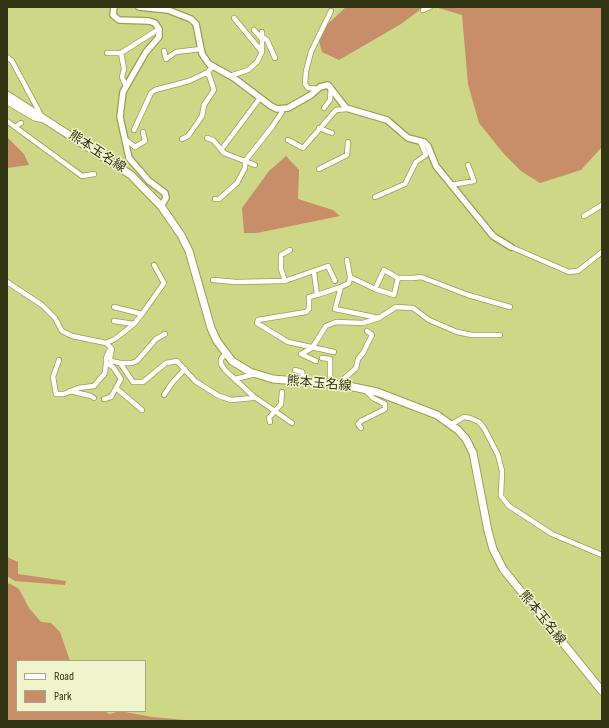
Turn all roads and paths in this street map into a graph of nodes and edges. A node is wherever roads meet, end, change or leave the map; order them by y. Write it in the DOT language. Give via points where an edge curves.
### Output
graph roads {
  1 [pos="114,7"];
  2 [pos="139,7"];
  3 [pos="430,7"];
  4 [pos="168,9"];
  5 [pos="423,10"];
  6 [pos="332,11"];
  7 [pos="234,18"];
  8 [pos="159,29"];
  9 [pos="254,30"];
  10 [pos="262,36"];
  11 [pos="201,50"];
  12 [pos="164,51"];
  13 [pos="262,52"];
  14 [pos="107,53"];
  15 [pos="121,53"];
  16 [pos="7,57"];
  17 [pos="275,58"];
  18 [pos="210,69"];
  19 [pos="230,76"];
  20 [pos="126,86"];
  21 [pos="331,87"];
  22 [pos="318,89"];
  23 [pos="7,94"];
  24 [pos="260,98"];
  25 [pos="7,102"];
  26 [pos="324,108"];
  27 [pos="281,109"];
  28 [pos="347,109"];
  29 [pos="44,120"];
  30 [pos="7,121"];
  31 [pos="21,123"];
  32 [pos="15,127"];
  33 [pos="319,128"];
  34 [pos="134,130"];
  35 [pos="142,132"];
  36 [pos="332,133"];
  37 [pos="207,138"];
  38 [pos="124,139"];
  39 [pos="182,139"];
  40 [pos="288,140"];
  41 [pos="420,141"];
  42 [pos="348,142"];
  43 [pos="221,150"];
  44 [pos="245,161"];
  45 [pos="255,165"];
  46 [pos="468,165"];
  47 [pos="319,169"];
  48 [pos="94,174"];
  49 [pos="451,185"];
  50 [pos="375,197"];
  51 [pos="215,199"];
  52 [pos="602,205"];
  53 [pos="161,206"];
  54 [pos="584,216"];
  55 [pos="511,247"];
  56 [pos="290,250"];
  57 [pos="602,252"];
  58 [pos="348,260"];
  59 [pos="154,265"];
  60 [pos="314,272"];
  61 [pos="350,277"];
  62 [pos="398,278"];
  63 [pos="213,280"];
  64 [pos="285,281"];
  65 [pos="335,281"];
  66 [pos="7,282"];
  67 [pos="341,287"];
  68 [pos="375,289"];
  69 [pos="317,294"];
  70 [pos="114,307"];
  71 [pos="510,307"];
  72 [pos="142,314"];
  73 [pos="379,318"];
  74 [pos="114,321"];
  75 [pos="134,324"];
  76 [pos="367,331"];
  77 [pos="165,334"];
  78 [pos="500,335"];
  79 [pos="106,343"];
  80 [pos="110,347"];
  81 [pos="312,348"];
  82 [pos="334,352"];
  83 [pos="226,353"];
  84 [pos="322,358"];
  85 [pos="59,360"];
  86 [pos="316,361"];
  87 [pos="106,363"];
  88 [pos="120,363"];
  89 [pos="185,369"];
  90 [pos="295,370"];
  91 [pos="256,374"];
  92 [pos="235,379"];
  93 [pos="304,382"];
  94 [pos="337,385"];
  95 [pos="116,388"];
  96 [pos="364,388"];
  97 [pos="70,392"];
  98 [pos="282,392"];
  99 [pos="164,395"];
  100 [pos="253,396"];
  101 [pos="94,398"];
  102 [pos="104,399"];
  103 [pos="142,410"];
  104 [pos="276,410"];
  105 [pos="270,422"];
  106 [pos="292,423"];
  107 [pos="452,424"];
  108 [pos="361,428"];
  109 [pos="602,555"];
  110 [pos="602,691"];
  1 -- 8 [label="street" via="113,15 116,18 149,21 155,23"];
  2 -- 4 [label="street"];
  3 -- 5 [label="street"];
  4 -- 11 [label="street" via="191,19 196,24"];
  6 -- 22 [label="street" via="311,52 306,71 305,84 308,88"];
  7 -- 13 [label="street"];
  8 -- 15 [label="street"];
  8 -- 20 [label="street" via="159,37 146,52"];
  9 -- 10 [label="street"];
  10 -- 13 [label="street"];
  10 -- 17 [label="street" via="267,40"];
  11 -- 12 [label="street" via="176,52 166,59"];
  11 -- 18 [label="street"];
  13 -- 19 [label="street" via="257,62 248,70"];
  14 -- 15 [label="street"];
  15 -- 20 [label="street" via="124,69 122,77"];
  16 -- 29 [label="street"];
  18 -- 19 [label="street"];
  18 -- 34 [label="street" via="189,81 151,93"];
  18 -- 39 [label="street" via="214,90 204,105 202,116 188,136"];
  19 -- 24 [label="street"];
  20 -- 38 [label="street" via="120,106"];
  21 -- 22 [label="street" via="324,85"];
  21 -- 26 [label="street" via="330,100"];
  21 -- 28 [label="street"];
  22 -- 27 [label="street" via="288,108"];
  23 -- 29 [label="main road, 熊本玉名線"];
  24 -- 27 [label="street"];
  24 -- 43 [label="street"];
  25 -- 29 [label="street" via="34,118"];
  27 -- 44 [label="street" via="282,112 272,127"];
  28 -- 33 [label="street" via="336,110"];
  28 -- 41 [label="street" via="387,120 408,138"];
  29 -- 53 [label="main road, 熊本玉名線" via="108,158 131,175"];
  30 -- 32 [label="street"];
  31 -- 32 [label="street"];
  32 -- 48 [label="street" via="82,176"];
  33 -- 36 [label="street"];
  33 -- 40 [label="street" via="303,148"];
  35 -- 38 [label="street" via="145,141 135,147"];
  37 -- 43 [label="street" via="213,140"];
  38 -- 53 [label="street" via="129,158 165,193 166,198"];
  41 -- 49 [label="street" via="428,146 436,166"];
  41 -- 50 [label="street" via="426,155 416,162 405,184"];
  42 -- 47 [label="street" via="348,155"];
  43 -- 44 [label="street" via="224,154"];
  44 -- 45 [label="street"];
  44 -- 51 [label="street" via="245,168 237,183 219,199"];
  46 -- 49 [label="street" via="474,181"];
  49 -- 55 [label="street" via="493,236"];
  52 -- 54 [label="street"];
  53 -- 83 [label="main road, 熊本玉名線" via="174,222 189,251 211,328"];
  55 -- 57 [label="street" via="569,272 578,271"];
  56 -- 64 [label="street" via="281,255 281,269"];
  58 -- 61 [label="street"];
  59 -- 72 [label="street" via="164,283"];
  60 -- 64 [label="street"];
  60 -- 65 [label="street" via="328,266"];
  60 -- 69 [label="street"];
  61 -- 67 [label="street" via="349,283"];
  61 -- 68 [label="street"];
  62 -- 68 [label="street" via="384,270"];
  62 -- 68 [label="street" via="394,295"];
  62 -- 71 [label="street" via="421,277 468,295"];
  63 -- 64 [label="street"];
  66 -- 79 [label="street" via="42,305 55,318 62,331 72,336"];
  67 -- 69 [label="street"];
  67 -- 73 [label="street" via="335,309"];
  69 -- 81 [label="street" via="309,297 309,309 306,312 258,320 257,323 288,342"];
  70 -- 72 [label="street"];
  72 -- 75 [label="street"];
  73 -- 78 [label="street" via="396,307 413,308 430,320 457,332"];
  73 -- 81 [label="street" via="363,324 336,322 326,326"];
  74 -- 75 [label="street"];
  75 -- 79 [label="street"];
  76 -- 94 [label="street" via="372,335 364,353 358,359 356,368"];
  77 -- 88 [label="street" via="156,339 137,361"];
  79 -- 80 [label="street"];
  80 -- 87 [label="street"];
  80 -- 88 [label="street" via="111,361"];
  81 -- 82 [label="street"];
  81 -- 86 [label="street" via="301,354"];
  83 -- 91 [label="main road, 熊本玉名線" via="240,366"];
  83 -- 92 [label="street" via="221,359 221,364"];
  84 -- 94 [label="street" via="330,359 330,377"];
  85 -- 97 [label="street" via="53,377 56,394"];
  87 -- 95 [label="street" via="113,367 121,379"];
  87 -- 97 [label="street" via="105,373 94,386"];
  88 -- 89 [label="street" via="130,380 137,383 143,382 171,361 176,361"];
  89 -- 99 [label="street"];
  89 -- 100 [label="street" via="194,381 219,396 231,400"];
  90 -- 93 [label="street" via="302,372"];
  91 -- 92 [label="street"];
  91 -- 93 [label="main road, 熊本玉名線" via="273,379"];
  92 -- 100 [label="street"];
  93 -- 94 [label="main road, 熊本玉名線"];
  94 -- 96 [label="main road, 熊本玉名線"];
  95 -- 102 [label="street" via="110,397"];
  95 -- 103 [label="street"];
  96 -- 107 [label="main road, 熊本玉名線" via="403,401"];
  96 -- 108 [label="street" via="373,398 385,404 385,409 361,421 358,424"];
  97 -- 101 [label="street"];
  98 -- 104 [label="street" via="281,404"];
  100 -- 104 [label="street"];
  104 -- 105 [label="street" via="269,418"];
  104 -- 106 [label="street"];
  107 -- 109 [label="street" via="464,417 479,422 484,428 498,455 502,471 501,496 509,506 552,534"];
  107 -- 110 [label="main road, 熊本玉名線" via="466,439 472,453 493,549 503,569"];
}
